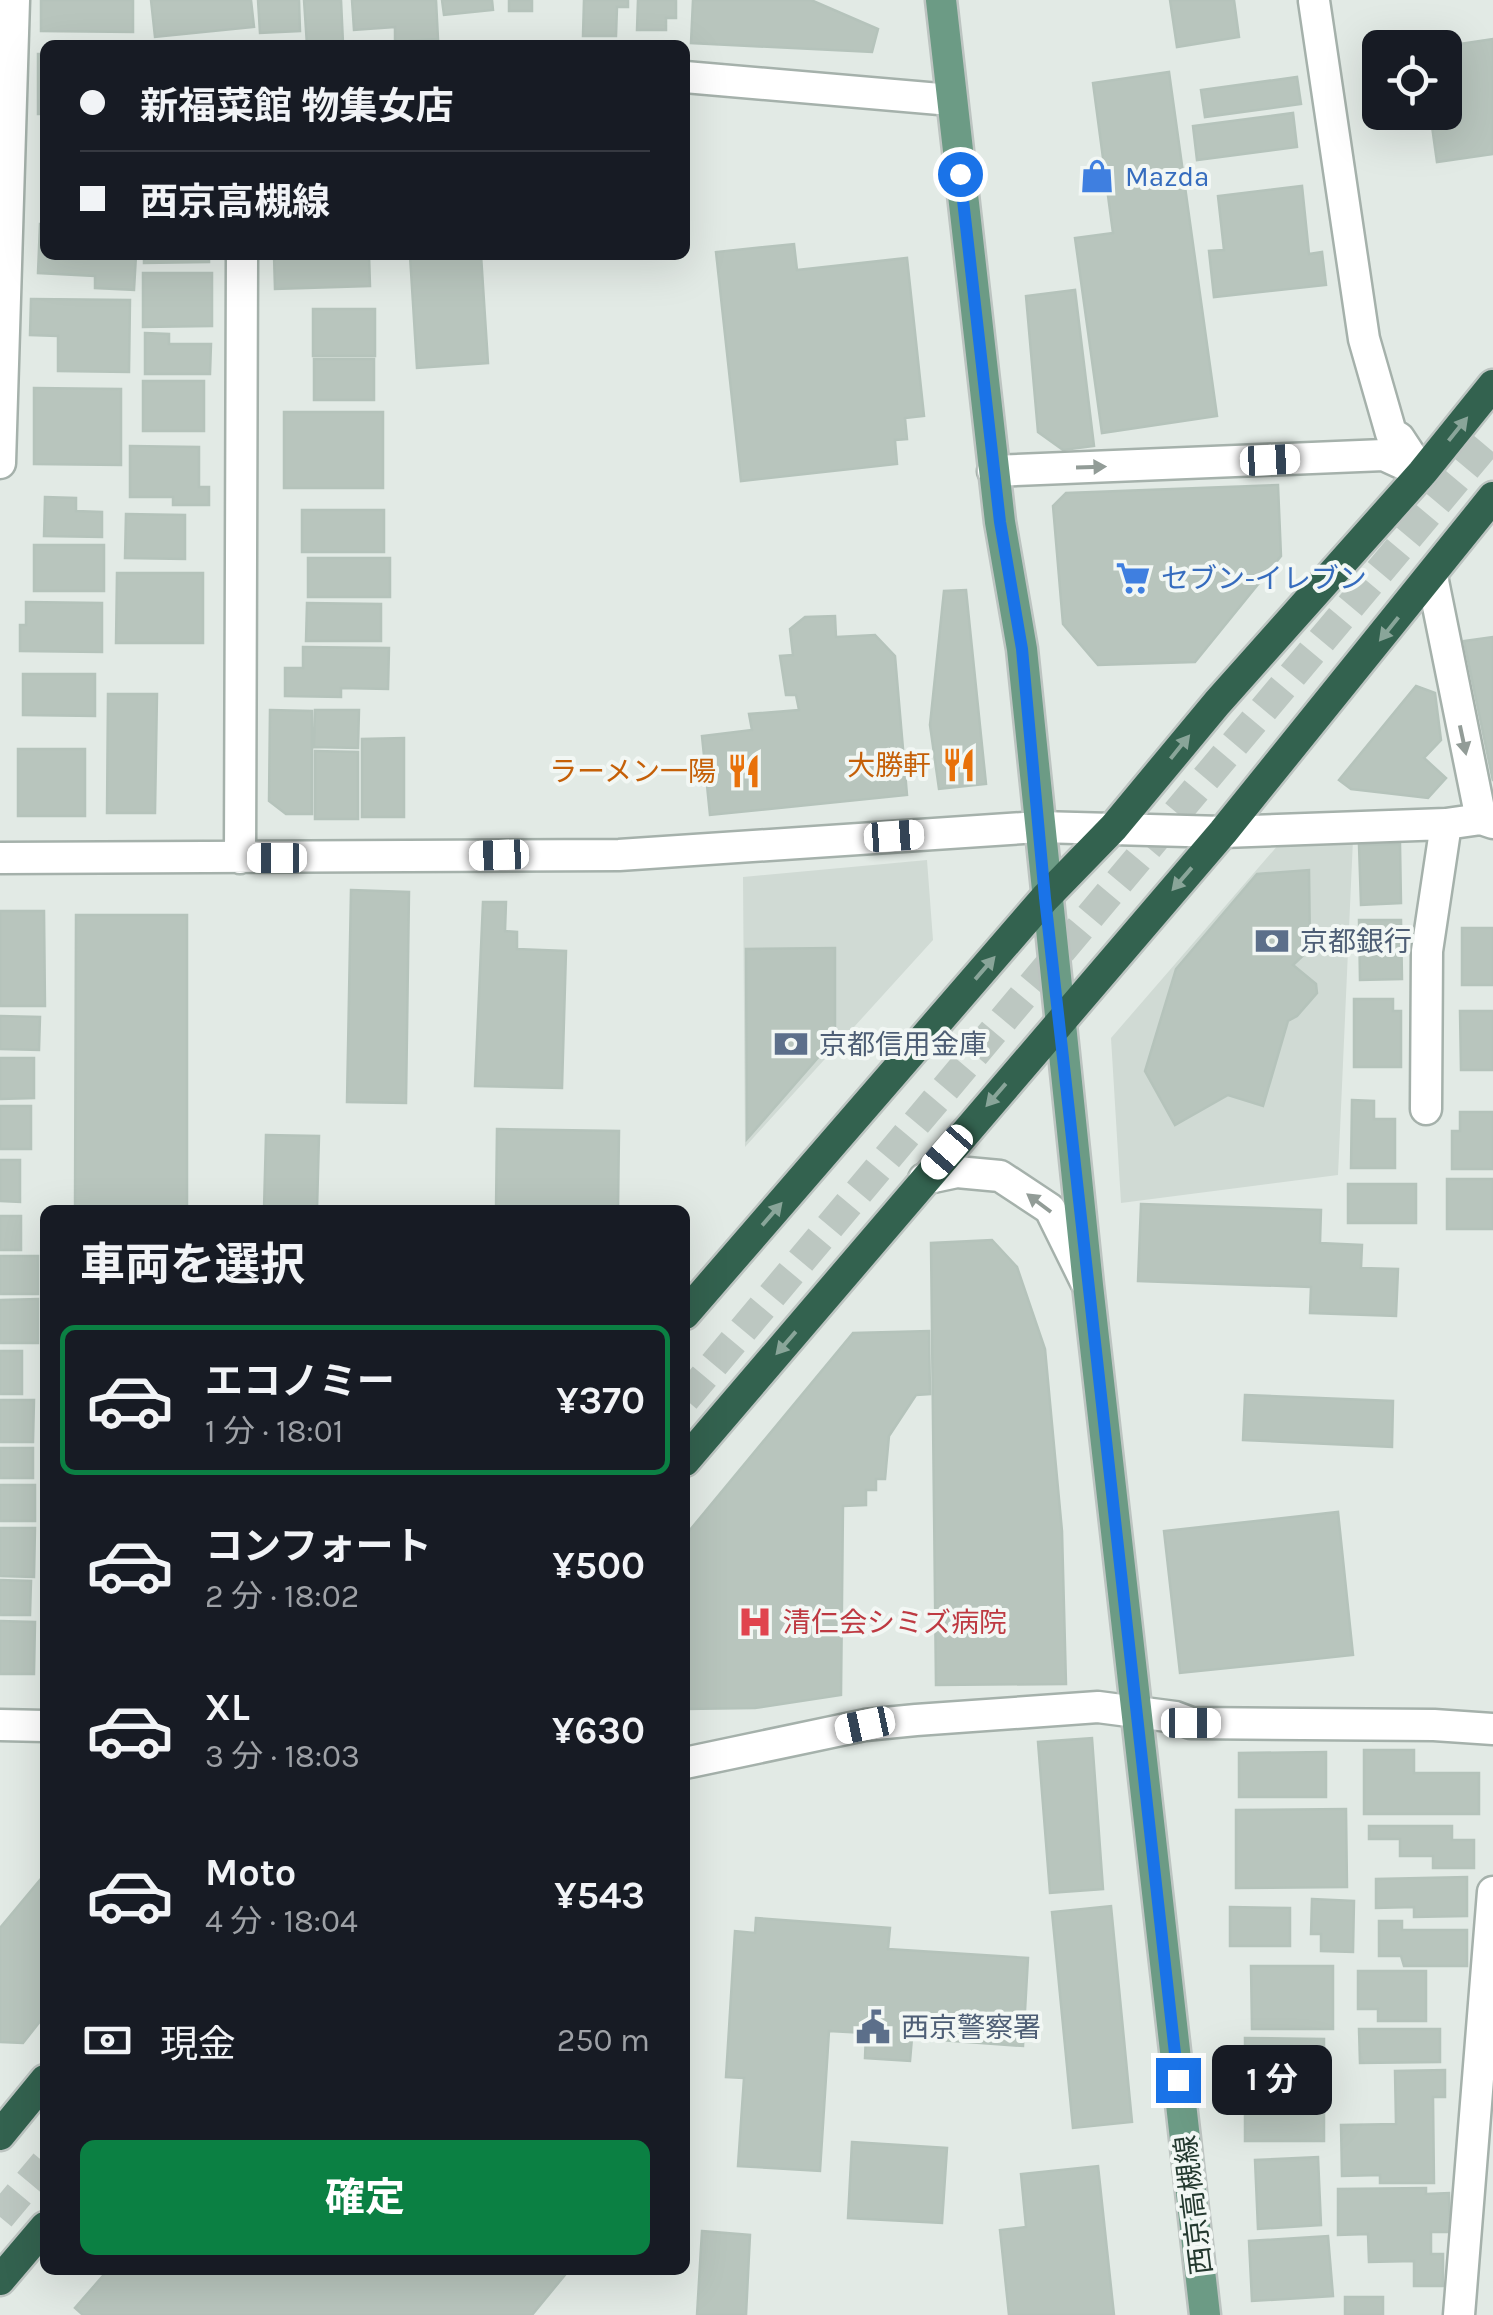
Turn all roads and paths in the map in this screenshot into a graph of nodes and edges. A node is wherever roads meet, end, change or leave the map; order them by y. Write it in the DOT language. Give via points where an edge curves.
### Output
graph roads {
  1 [pos="14,0"];
  2 [pos="941,0"];
  3 [pos="1315,0"];
  4 [pos="690,77"];
  5 [pos="6,100"];
  6 [pos="951,100"];
  7 [pos="242,260"];
  8 [pos="2,345"];
  9 [pos="1492,389"];
  10 [pos="0,463"];
  11 [pos="993,471"];
  12 [pos="1422,473"];
  13 [pos="1493,498"];
  14 [pos="1432,576"];
  15 [pos="1487,822"];
  16 [pos="1446,824"];
  17 [pos="1039,827"];
  18 [pos="1114,827"];
  19 [pos="1223,832"];
  20 [pos="0,858"];
  21 [pos="240,858"];
  22 [pos="1045,898"];
  23 [pos="1060,1021"];
  24 [pos="1426,1110"];
  25 [pos="924,1179"];
  26 [pos="1088,1285"];
  27 [pos="690,1308"];
  28 [pos="690,1455"];
  29 [pos="1136,1711"];
  30 [pos="0,1726"];
  31 [pos="40,1726"];
  32 [pos="1493,1729"];
  33 [pos="690,1762"];
  34 [pos="1493,1892"];
  35 [pos="40,2086"];
  36 [pos="0,2135"];
  37 [pos="40,2232"];
  38 [pos="5,2263"];
  39 [pos="1205,2315"];
  40 [pos="1459,2315"];
  1 -- 5 [label="street"];
  2 -- 6 [label="main road, 西京高槻線"];
  3 -- 12 [label="street" via="1364,338 1391,433"];
  4 -- 6 [label="street"];
  5 -- 8 [label="street"];
  6 -- 11 [label="main road, 西京高槻線"];
  7 -- 21 [label="street"];
  8 -- 10 [label="street"];
  12 -- 9 [label="highway, one-way"];
  11 -- 12 [label="street, one-way" via="1384,455"];
  11 -- 17 [label="main road, 西京高槻線" via="1022,649"];
  18 -- 12 [label="highway, one-way"];
  13 -- 14 [label="highway"];
  14 -- 15 [label="street, one-way"];
  14 -- 19 [label="highway, one-way"];
  15 -- 16 [label="street"];
  16 -- 19 [label="street"];
  16 -- 24 [label="street" via="1427,951"];
  17 -- 18 [label="street"];
  17 -- 21 [label="street" via="618,855"];
  17 -- 22 [label="main road, 西京高槻線"];
  18 -- 19 [label="street"];
  18 -- 22 [label="highway"];
  19 -- 23 [label="highway, one-way"];
  20 -- 21 [label="street"];
  22 -- 23 [label="main road, 西京高槻線"];
  27 -- 22 [label="highway, one-way"];
  23 -- 25 [label="highway, one-way"];
  23 -- 26 [label="main road, 西京高槻線"];
  26 -- 25 [label="street, one-way" via="1050,1209 1000,1176 957,1172"];
  25 -- 28 [label="highway, one-way"];
  26 -- 29 [label="main road, 西京高槻線"];
  29 -- 32 [label="street" via="1191,1723"];
  29 -- 33 [label="street" via="1098,1707 865,1725"];
  29 -- 39 [label="main road, 西京高槻線"];
  30 -- 31 [label="street"];
  34 -- 40 [label="street"];
  35 -- 36 [label="highway"];
  37 -- 38 [label="highway"];
}
